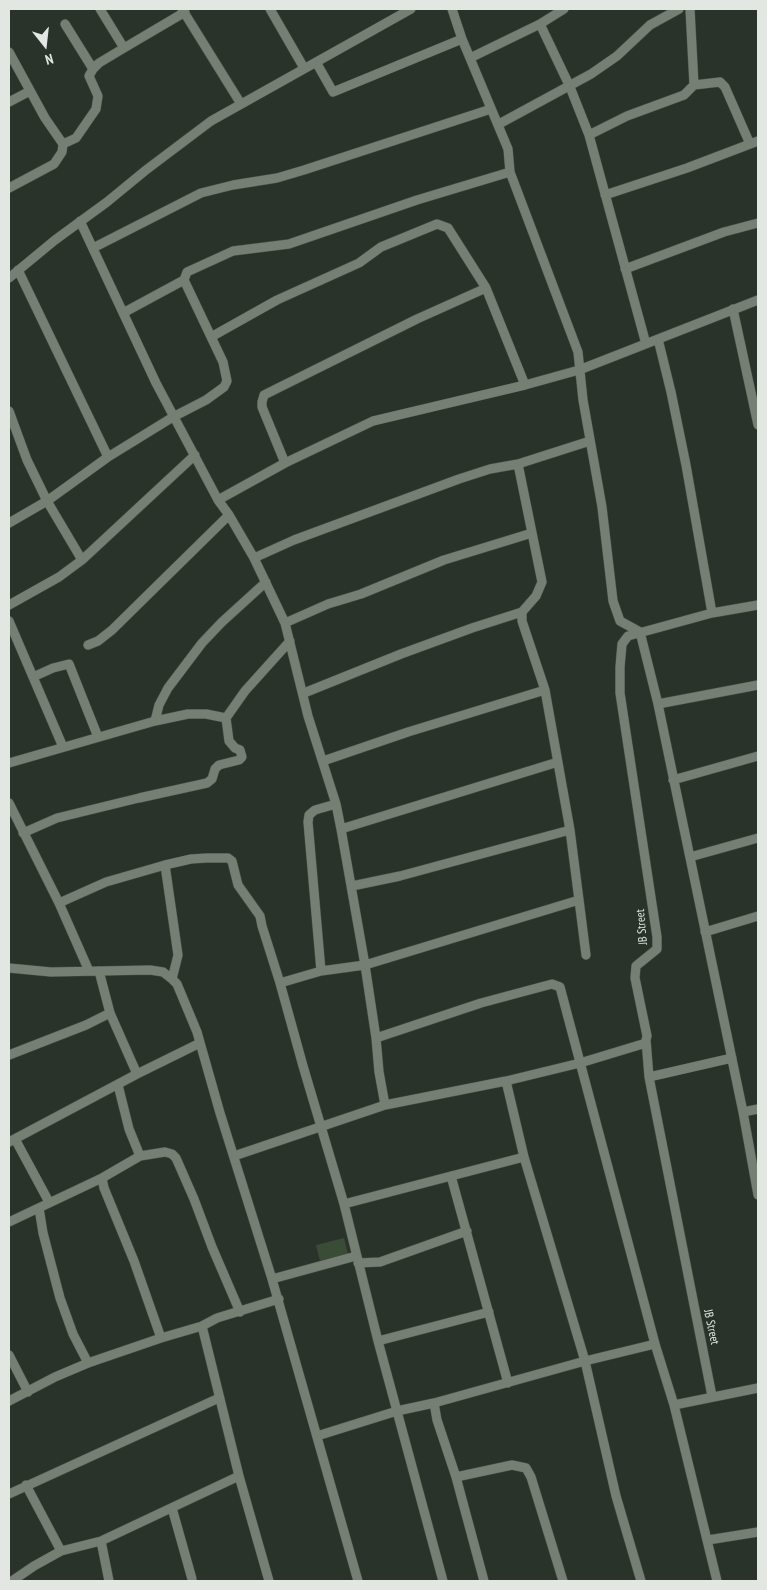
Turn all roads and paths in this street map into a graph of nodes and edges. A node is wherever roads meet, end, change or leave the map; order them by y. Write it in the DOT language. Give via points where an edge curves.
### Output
graph roads {
  1 [pos="100,9"];
  2 [pos="270,9"];
  3 [pos="411,9"];
  4 [pos="452,9"];
  5 [pos="564,9"];
  6 [pos="679,9"];
  7 [pos="690,9"];
  8 [pos="183,11"];
  9 [pos="65,24"];
  10 [pos="540,24"];
  11 [pos="462,39"];
  12 [pos="124,48"];
  13 [pos="9,52"];
  14 [pos="470,58"];
  15 [pos="316,62"];
  16 [pos="304,68"];
  17 [pos="94,69"];
  18 [pos="694,85"];
  19 [pos="570,87"];
  20 [pos="30,91"];
  21 [pos="9,102"];
  22 [pos="241,104"];
  23 [pos="491,109"];
  24 [pos="499,124"];
  25 [pos="589,135"];
  26 [pos="754,142"];
  27 [pos="63,144"];
  28 [pos="510,172"];
  29 [pos="9,188"];
  30 [pos="605,195"];
  31 [pos="80,221"];
  32 [pos="758,223"];
  33 [pos="93,248"];
  34 [pos="625,269"];
  35 [pos="18,270"];
  36 [pos="9,278"];
  37 [pos="184,280"];
  38 [pos="486,288"];
  39 [pos="758,300"];
  40 [pos="734,309"];
  41 [pos="123,313"];
  42 [pos="211,337"];
  43 [pos="658,339"];
  44 [pos="646,344"];
  45 [pos="580,370"];
  46 [pos="525,386"];
  47 [pos="9,411"];
  48 [pos="173,417"];
  49 [pos="758,425"];
  50 [pos="13,436"];
  51 [pos="590,441"];
  52 [pos="195,455"];
  53 [pos="108,457"];
  54 [pos="285,463"];
  55 [pos="518,464"];
  56 [pos="218,500"];
  57 [pos="46,501"];
  58 [pos="229,515"];
  59 [pos="9,523"];
  60 [pos="532,533"];
  61 [pos="254,558"];
  62 [pos="82,560"];
  63 [pos="266,582"];
  64 [pos="9,605"];
  65 [pos="758,605"];
  66 [pos="522,612"];
  67 [pos="712,613"];
  68 [pos="9,620"];
  69 [pos="286,623"];
  70 [pos="640,632"];
  71 [pos="290,641"];
  72 [pos="88,645"];
  73 [pos="32,677"];
  74 [pos="758,684"];
  75 [pos="545,690"];
  76 [pos="304,693"];
  77 [pos="658,704"];
  78 [pos="226,718"];
  79 [pos="155,721"];
  80 [pos="98,737"];
  81 [pos="63,747"];
  82 [pos="758,756"];
  83 [pos="323,761"];
  84 [pos="9,762"];
  85 [pos="558,762"];
  86 [pos="673,780"];
  87 [pos="9,803"];
  88 [pos="336,804"];
  89 [pos="341,829"];
  90 [pos="570,830"];
  91 [pos="23,833"];
  92 [pos="758,838"];
  93 [pos="690,857"];
  94 [pos="165,865"];
  95 [pos="352,886"];
  96 [pos="579,900"];
  97 [pos="59,903"];
  98 [pos="758,916"];
  99 [pos="705,932"];
  100 [pos="586,956"];
  101 [pos="365,966"];
  102 [pos="9,968"];
  103 [pos="94,971"];
  104 [pos="322,971"];
  105 [pos="172,979"];
  106 [pos="280,983"];
  107 [pos="110,1013"];
  108 [pos="376,1038"];
  109 [pos="200,1043"];
  110 [pos="646,1044"];
  111 [pos="9,1055"];
  112 [pos="732,1058"];
  113 [pos="580,1063"];
  114 [pos="137,1074"];
  115 [pos="649,1077"];
  116 [pos="506,1081"];
  117 [pos="118,1085"];
  118 [pos="385,1105"];
  119 [pos="758,1109"];
  120 [pos="743,1112"];
  121 [pos="322,1126"];
  122 [pos="12,1141"];
  123 [pos="140,1156"];
  124 [pos="234,1156"];
  125 [pos="524,1157"];
  126 [pos="451,1176"];
  127 [pos="102,1178"];
  128 [pos="758,1195"];
  129 [pos="49,1202"];
  130 [pos="344,1204"];
  131 [pos="39,1208"];
  132 [pos="9,1222"];
  133 [pos="467,1231"];
  134 [pos="357,1260"];
  135 [pos="272,1279"];
  136 [pos="279,1299"];
  137 [pos="240,1312"];
  138 [pos="489,1312"];
  139 [pos="202,1326"];
  140 [pos="161,1338"];
  141 [pos="378,1341"];
  142 [pos="656,1344"];
  143 [pos="9,1355"];
  144 [pos="585,1361"];
  145 [pos="88,1363"];
  146 [pos="508,1383"];
  147 [pos="758,1388"];
  148 [pos="28,1392"];
  149 [pos="712,1396"];
  150 [pos="219,1398"];
  151 [pos="9,1401"];
  152 [pos="434,1403"];
  153 [pos="674,1405"];
  154 [pos="397,1411"];
  155 [pos="317,1436"];
  156 [pos="239,1476"];
  157 [pos="456,1476"];
  158 [pos="26,1485"];
  159 [pos="9,1494"];
  160 [pos="172,1508"];
  161 [pos="758,1532"];
  162 [pos="708,1540"];
  163 [pos="101,1541"];
  164 [pos="61,1551"];
  165 [pos="192,1579"];
  166 [pos="12,1581"];
  167 [pos="109,1581"];
  168 [pos="269,1581"];
  169 [pos="358,1581"];
  170 [pos="443,1581"];
  171 [pos="484,1581"];
  172 [pos="563,1581"];
  173 [pos="641,1581"];
  174 [pos="717,1581"];
  1 -- 12 [label="street"];
  2 -- 16 [label="street"];
  3 -- 15 [label="street"];
  4 -- 11 [label="street"];
  5 -- 10 [label="street"];
  6 -- 19 [label="street" via="650,25 606,65"];
  7 -- 18 [label="street"];
  8 -- 12 [label="street"];
  8 -- 22 [label="street"];
  9 -- 17 [label="street"];
  10 -- 14 [label="street"];
  10 -- 19 [label="street"];
  11 -- 14 [label="street"];
  11 -- 15 [label="street" via="333,92"];
  12 -- 17 [label="street"];
  13 -- 20 [label="street"];
  14 -- 23 [label="street"];
  15 -- 16 [label="street"];
  16 -- 22 [label="street"];
  17 -- 27 [label="street" via="89,76 98,96 96,109 76,138"];
  18 -- 25 [label="street" via="684,95 627,116"];
  18 -- 26 [label="street" via="720,82"];
  19 -- 24 [label="street"];
  19 -- 25 [label="street"];
  20 -- 21 [label="street"];
  20 -- 27 [label="street"];
  22 -- 31 [label="street" via="212,120"];
  23 -- 24 [label="street"];
  23 -- 33 [label="street" via="277,178 202,193"];
  24 -- 28 [label="street" via="508,149"];
  25 -- 30 [label="street"];
  26 -- 30 [label="street"];
  27 -- 29 [label="street" via="54,164"];
  28 -- 37 [label="street" via="289,244 233,252 187,272"];
  28 -- 45 [label="street" via="571,332"];
  30 -- 34 [label="street"];
  31 -- 33 [label="street"];
  31 -- 35 [label="street"];
  32 -- 34 [label="street" via="724,232"];
  33 -- 41 [label="street"];
  34 -- 44 [label="street"];
  35 -- 36 [label="street"];
  35 -- 53 [label="street"];
  37 -- 41 [label="street"];
  37 -- 42 [label="street"];
  38 -- 42 [label="street" via="448,228 437,224 381,247 358,263 277,300"];
  38 -- 46 [label="street"];
  38 -- 54 [label="street" via="264,395 262,407"];
  39 -- 40 [label="street"];
  40 -- 43 [label="street"];
  40 -- 49 [label="street"];
  41 -- 48 [label="street"];
  42 -- 48 [label="street" via="227,382 216,394"];
  43 -- 44 [label="street"];
  43 -- 67 [label="street" via="672,392"];
  44 -- 45 [label="street"];
  45 -- 46 [label="street"];
  45 -- 51 [label="street"];
  46 -- 54 [label="street" via="373,421"];
  47 -- 50 [label="street"];
  48 -- 52 [label="street"];
  48 -- 53 [label="street"];
  50 -- 57 [label="street"];
  51 -- 55 [label="street"];
  51 -- 70 [label="street" via="613,601 620,621"];
  52 -- 56 [label="street"];
  52 -- 62 [label="street"];
  53 -- 57 [label="street"];
  54 -- 56 [label="street"];
  55 -- 60 [label="street"];
  55 -- 61 [label="street" via="459,479"];
  56 -- 58 [label="street"];
  57 -- 59 [label="street"];
  57 -- 62 [label="street"];
  58 -- 61 [label="street"];
  58 -- 72 [label="street" via="112,630"];
  60 -- 66 [label="street" via="542,582 536,596"];
  60 -- 69 [label="street" via="444,560"];
  61 -- 63 [label="street"];
  62 -- 64 [label="street"];
  63 -- 69 [label="street"];
  63 -- 79 [label="street" via="202,643 168,688"];
  65 -- 67 [label="street, JB Street"];
  66 -- 75 [label="street"];
  66 -- 76 [label="street"];
  67 -- 70 [label="street, JB Street"];
  68 -- 73 [label="street"];
  69 -- 71 [label="street"];
  70 -- 77 [label="street"];
  70 -- 110 [label="street, JB Street" via="628,636 622,644 620,693 657,937 657,949 636,966 635,978"];
  71 -- 76 [label="street"];
  71 -- 78 [label="street" via="245,691"];
  73 -- 80 [label="street" via="69,664"];
  73 -- 81 [label="street"];
  74 -- 77 [label="street"];
  75 -- 83 [label="street"];
  75 -- 85 [label="street"];
  76 -- 83 [label="street"];
  77 -- 86 [label="street"];
  78 -- 79 [label="street" via="188,714"];
  78 -- 91 [label="street" via="229,740 234,748 240,750 242,757 219,765 207,783 57,818"];
  79 -- 80 [label="street"];
  80 -- 81 [label="street"];
  81 -- 84 [label="street"];
  82 -- 86 [label="street"];
  83 -- 88 [label="street"];
  85 -- 89 [label="street"];
  85 -- 90 [label="street"];
  86 -- 93 [label="street"];
  87 -- 91 [label="street"];
  88 -- 89 [label="street"];
  88 -- 104 [label="street" via="315,810 309,815 308,822"];
  89 -- 95 [label="street"];
  90 -- 95 [label="street"];
  90 -- 96 [label="street"];
  91 -- 97 [label="street"];
  92 -- 93 [label="street"];
  93 -- 99 [label="street"];
  94 -- 97 [label="street" via="106,882"];
  94 -- 105 [label="street" via="178,955"];
  94 -- 106 [label="street" via="191,859 231,859 238,885 260,916"];
  95 -- 101 [label="street"];
  96 -- 100 [label="street"];
  96 -- 101 [label="street"];
  97 -- 103 [label="street"];
  98 -- 99 [label="street"];
  99 -- 112 [label="street"];
  101 -- 104 [label="street"];
  101 -- 108 [label="street"];
  102 -- 103 [label="street" via="51,972"];
  103 -- 105 [label="street" via="150,970 163,972"];
  103 -- 107 [label="street"];
  104 -- 106 [label="street"];
  105 -- 109 [label="street" via="181,992"];
  106 -- 121 [label="street"];
  107 -- 111 [label="street"];
  107 -- 114 [label="street"];
  108 -- 113 [label="street" via="481,1003 552,984 560,987"];
  108 -- 118 [label="street"];
  109 -- 114 [label="street"];
  109 -- 124 [label="street"];
  110 -- 113 [label="street"];
  110 -- 115 [label="street, JB Street"];
  112 -- 115 [label="street"];
  112 -- 120 [label="street"];
  113 -- 116 [label="street"];
  113 -- 142 [label="street"];
  114 -- 117 [label="street"];
  115 -- 149 [label="street, JB Street"];
  116 -- 118 [label="street"];
  116 -- 125 [label="street"];
  117 -- 122 [label="street"];
  117 -- 123 [label="street" via="129,1130"];
  118 -- 121 [label="street"];
  119 -- 120 [label="street"];
  120 -- 128 [label="street"];
  121 -- 124 [label="street"];
  121 -- 130 [label="street"];
  122 -- 129 [label="street"];
  123 -- 127 [label="street"];
  123 -- 137 [label="street" via="165,1152 176,1158"];
  124 -- 135 [label="street"];
  125 -- 126 [label="street"];
  125 -- 144 [label="street"];
  126 -- 130 [label="street"];
  126 -- 133 [label="street"];
  127 -- 129 [label="street"];
  127 -- 140 [label="street"];
  129 -- 131 [label="street"];
  130 -- 134 [label="street"];
  131 -- 132 [label="street"];
  131 -- 145 [label="street" via="60,1298"];
  133 -- 134 [label="street" via="380,1262"];
  133 -- 138 [label="street"];
  134 -- 135 [label="street"];
  134 -- 141 [label="street"];
  135 -- 136 [label="street"];
  136 -- 137 [label="street"];
  136 -- 155 [label="street"];
  137 -- 139 [label="street"];
  138 -- 141 [label="street"];
  138 -- 146 [label="street"];
  139 -- 140 [label="street"];
  139 -- 150 [label="street"];
  140 -- 145 [label="street"];
  141 -- 154 [label="street"];
  142 -- 144 [label="street"];
  142 -- 153 [label="street"];
  143 -- 148 [label="street"];
  144 -- 146 [label="street"];
  144 -- 173 [label="street" via="616,1496"];
  145 -- 148 [label="street"];
  146 -- 152 [label="street"];
  147 -- 149 [label="street"];
  148 -- 151 [label="street"];
  149 -- 153 [label="street"];
  150 -- 156 [label="street"];
  150 -- 158 [label="street"];
  152 -- 154 [label="street"];
  152 -- 157 [label="street"];
  153 -- 162 [label="street"];
  154 -- 155 [label="street"];
  154 -- 170 [label="street"];
  155 -- 169 [label="street"];
  156 -- 160 [label="street"];
  156 -- 168 [label="street"];
  157 -- 171 [label="street"];
  157 -- 172 [label="street" via="512,1465 526,1468"];
  158 -- 159 [label="street"];
  158 -- 164 [label="street"];
  160 -- 163 [label="street"];
  160 -- 165 [label="street"];
  161 -- 162 [label="street"];
  162 -- 174 [label="street"];
  163 -- 164 [label="street"];
  163 -- 167 [label="street"];
  164 -- 166 [label="street"];
}
